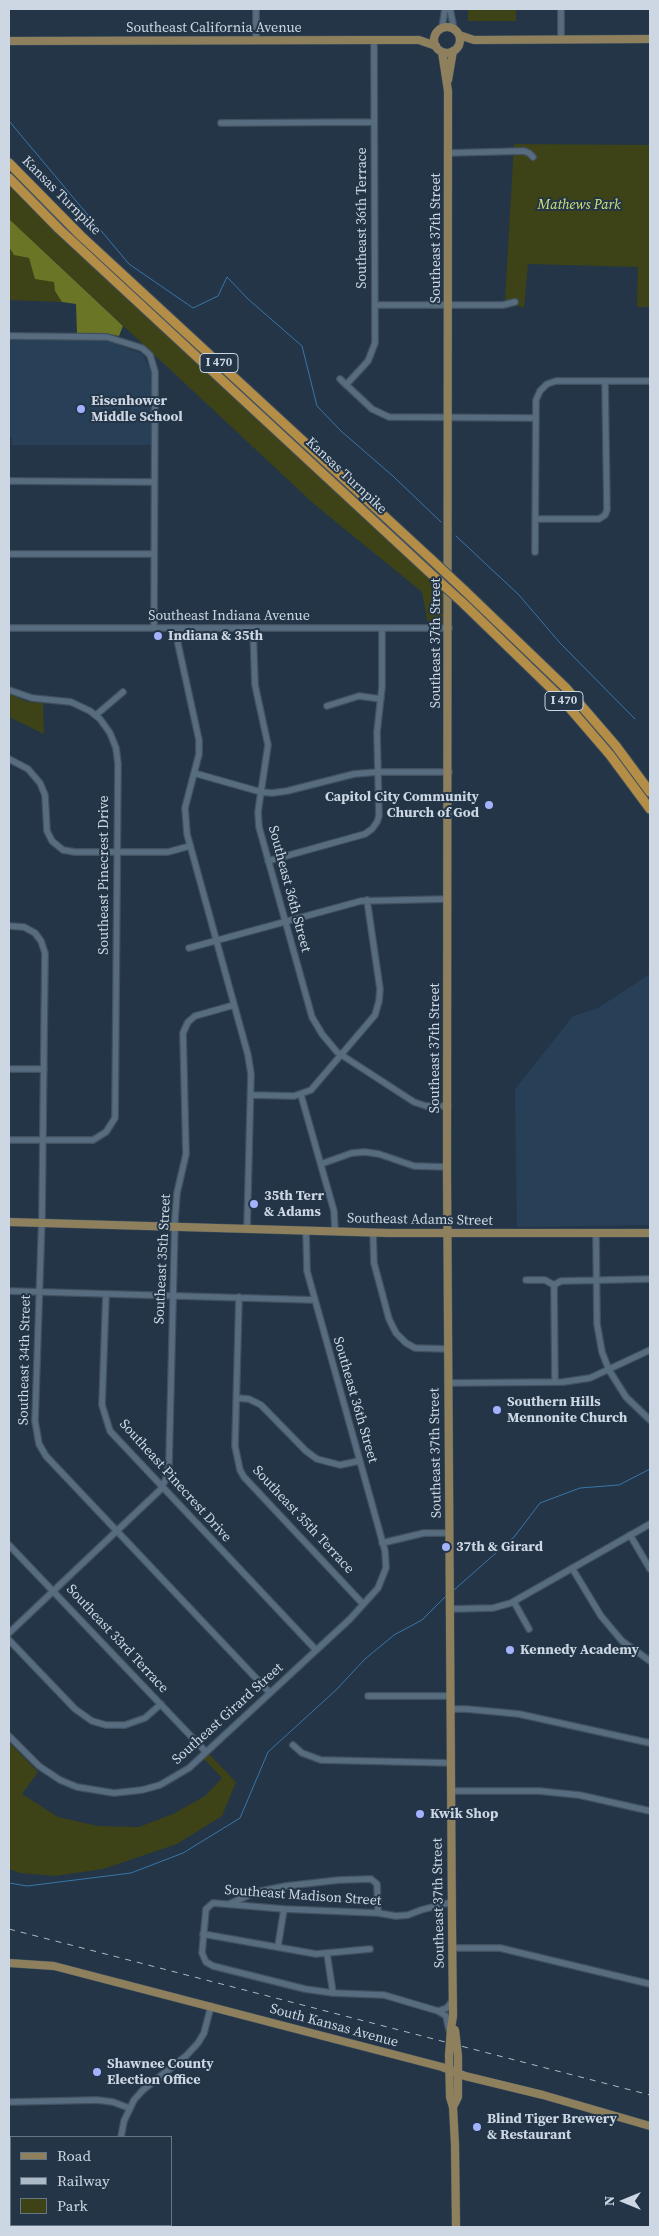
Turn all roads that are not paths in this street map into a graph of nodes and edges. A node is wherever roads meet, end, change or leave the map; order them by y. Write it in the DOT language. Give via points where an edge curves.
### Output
graph roads {
  1 [pos="256,9"];
  2 [pos="445,9"];
  3 [pos="450,9"];
  4 [pos="561,9"];
  5 [pos="442,28"];
  6 [pos="456,32"];
  7 [pos="436,34"];
  8 [pos="650,39"];
  9 [pos="256,40"];
  10 [pos="374,40"];
  11 [pos="418,40"];
  12 [pos="474,40"];
  13 [pos="561,40"];
  14 [pos="9,41"];
  15 [pos="436,46"];
  16 [pos="456,49"];
  17 [pos="442,52"];
  18 [pos="448,80"];
  19 [pos="374,122"];
  20 [pos="221,123"];
  21 [pos="448,153"];
  22 [pos="533,157"];
  23 [pos="9,163"];
  24 [pos="9,178"];
  25 [pos="515,302"];
  26 [pos="448,305"];
  27 [pos="375,306"];
  28 [pos="9,336"];
  29 [pos="340,379"];
  30 [pos="650,380"];
  31 [pos="605,381"];
  32 [pos="346,385"];
  33 [pos="448,418"];
  34 [pos="536,418"];
  35 [pos="9,481"];
  36 [pos="154,482"];
  37 [pos="536,519"];
  38 [pos="535,552"];
  39 [pos="9,554"];
  40 [pos="154,554"];
  41 [pos="9,628"];
  42 [pos="154,628"];
  43 [pos="177,628"];
  44 [pos="253,628"];
  45 [pos="382,628"];
  46 [pos="449,628"];
  47 [pos="9,690"];
  48 [pos="123,692"];
  49 [pos="381,699"];
  50 [pos="327,706"];
  51 [pos="96,715"];
  52 [pos="9,759"];
  53 [pos="378,772"];
  54 [pos="449,772"];
  55 [pos="194,773"];
  56 [pos="261,792"];
  57 [pos="650,792"];
  58 [pos="650,809"];
  59 [pos="190,846"];
  60 [pos="117,852"];
  61 [pos="268,861"];
  62 [pos="448,899"];
  63 [pos="367,900"];
  64 [pos="285,921"];
  65 [pos="9,926"];
  66 [pos="216,940"];
  67 [pos="189,948"];
  68 [pos="234,1004"];
  69 [pos="341,1055"];
  70 [pos="9,1068"];
  71 [pos="44,1069"];
  72 [pos="252,1095"];
  73 [pos="301,1095"];
  74 [pos="448,1106"];
  75 [pos="9,1140"];
  76 [pos="44,1141"];
  77 [pos="321,1164"];
  78 [pos="447,1167"];
  79 [pos="9,1222"];
  80 [pos="41,1223"];
  81 [pos="175,1227"];
  82 [pos="247,1229"];
  83 [pos="306,1230"];
  84 [pos="335,1231"];
  85 [pos="373,1232"];
  86 [pos="448,1233"];
  87 [pos="650,1233"];
  88 [pos="596,1234"];
  89 [pos="650,1279"];
  90 [pos="526,1280"];
  91 [pos="597,1280"];
  92 [pos="554,1285"];
  93 [pos="9,1292"];
  94 [pos="39,1292"];
  95 [pos="106,1294"];
  96 [pos="173,1296"];
  97 [pos="239,1297"];
  98 [pos="315,1300"];
  99 [pos="448,1349"];
  100 [pos="650,1350"];
  101 [pos="609,1370"];
  102 [pos="555,1382"];
  103 [pos="448,1383"];
  104 [pos="236,1398"];
  105 [pos="650,1420"];
  106 [pos="359,1461"];
  107 [pos="162,1487"];
  108 [pos="650,1524"];
  109 [pos="116,1531"];
  110 [pos="450,1533"];
  111 [pos="630,1535"];
  112 [pos="382,1543"];
  113 [pos="9,1544"];
  114 [pos="572,1568"];
  115 [pos="650,1569"];
  116 [pos="384,1575"];
  117 [pos="53,1590"];
  118 [pos="514,1602"];
  119 [pos="363,1604"];
  120 [pos="450,1607"];
  121 [pos="529,1629"];
  122 [pos="9,1633"];
  123 [pos="9,1640"];
  124 [pos="316,1650"];
  125 [pos="650,1661"];
  126 [pos="270,1693"];
  127 [pos="368,1696"];
  128 [pos="451,1696"];
  129 [pos="161,1704"];
  130 [pos="451,1709"];
  131 [pos="9,1736"];
  132 [pos="650,1743"];
  133 [pos="293,1744"];
  134 [pos="206,1752"];
  135 [pos="451,1763"];
  136 [pos="452,1791"];
  137 [pos="650,1811"];
  138 [pos="452,1902"];
  139 [pos="228,1904"];
  140 [pos="284,1909"];
  141 [pos="378,1913"];
  142 [pos="203,1934"];
  143 [pos="278,1946"];
  144 [pos="452,1948"];
  145 [pos="370,1949"];
  146 [pos="327,1954"];
  147 [pos="9,1963"];
  148 [pos="650,1984"];
  149 [pos="333,1993"];
  150 [pos="453,2000"];
  151 [pos="211,2006"];
  152 [pos="438,2011"];
  153 [pos="451,2031"];
  154 [pos="454,2055"];
  155 [pos="450,2070"];
  156 [pos="458,2074"];
  157 [pos="9,2102"];
  158 [pos="453,2107"];
  159 [pos="129,2108"];
  160 [pos="650,2126"];
  161 [pos="122,2136"];
  162 [pos="456,2227"];
  1 -- 9 [label="street"];
  2 -- 5 [label="street"];
  3 -- 6 [label="street"];
  4 -- 13 [label="street"];
  5 -- 6 [label="main road"];
  5 -- 7 [label="main road"];
  6 -- 12 [label="main road"];
  6 -- 16 [label="main road"];
  7 -- 11 [label="main road, Southeast California Avenue"];
  7 -- 15 [label="main road"];
  8 -- 13 [label="main road"];
  9 -- 10 [label="main road, Southeast California Avenue"];
  9 -- 14 [label="main road, Southeast California Avenue"];
  10 -- 11 [label="main road, Southeast California Avenue"];
  10 -- 19 [label="street, Southeast 36th Terrace"];
  11 -- 15 [label="main road, Southeast California Avenue"];
  12 -- 13 [label="main road"];
  12 -- 16 [label="main road"];
  15 -- 17 [label="main road"];
  16 -- 17 [label="main road"];
  16 -- 18 [label="main road, Southeast 37th Street"];
  17 -- 18 [label="main road, Southeast 37th Street"];
  18 -- 21 [label="main road, Southeast 37th Street"];
  19 -- 20 [label="street"];
  19 -- 27 [label="street, Southeast 36th Terrace"];
  21 -- 22 [label="street" via="524,151"];
  21 -- 26 [label="main road, Southeast 37th Street"];
  23 -- 57 [label="highway, Kansas Turnpike / I 470, bridge" via="80,236 566,688"];
  24 -- 58 [label="highway, Kansas Turnpike / I 470, bridge" via="59,229 532,668 616,762"];
  25 -- 26 [label="street"];
  26 -- 27 [label="street"];
  26 -- 33 [label="main road, Southeast 37th Street"];
  27 -- 32 [label="street, Southeast 36th Terrace" via="373,351 368,362"];
  28 -- 36 [label="street" via="108,337 142,348 150,355 155,369"];
  29 -- 32 [label="street"];
  30 -- 31 [label="street"];
  31 -- 34 [label="street" via="556,381 547,384 537,395"];
  31 -- 37 [label="street" via="607,510 603,518"];
  32 -- 33 [label="street" via="375,411 388,417"];
  33 -- 34 [label="street"];
  33 -- 46 [label="main road, Southeast 37th Street"];
  34 -- 37 [label="street"];
  35 -- 36 [label="street"];
  36 -- 40 [label="street"];
  37 -- 38 [label="street"];
  39 -- 40 [label="street"];
  40 -- 42 [label="street"];
  41 -- 42 [label="street, Southeast Indiana Avenue"];
  42 -- 43 [label="street, Southeast Indiana Avenue"];
  43 -- 44 [label="street, Southeast Indiana Avenue"];
  43 -- 55 [label="street" via="199,740"];
  44 -- 45 [label="street, Southeast Indiana Avenue"];
  44 -- 56 [label="street, Southeast 36th Street" via="254,678 268,745"];
  45 -- 46 [label="street, Southeast Indiana Avenue"];
  45 -- 49 [label="street"];
  46 -- 54 [label="main road, Southeast 37th Street"];
  47 -- 51 [label="street, Southeast Pinecrest Drive" via="32,698 70,702"];
  48 -- 51 [label="street"];
  49 -- 50 [label="street" via="352,697"];
  49 -- 53 [label="street" via="377,732"];
  51 -- 60 [label="street, Southeast Pinecrest Drive" via="110,732 117,754"];
  52 -- 60 [label="street" via="28,769 40,783 45,795 47,831 57,846 75,852"];
  53 -- 54 [label="street"];
  53 -- 56 [label="street" via="346,776 282,792"];
  53 -- 61 [label="street" via="379,816 372,829 365,834"];
  54 -- 62 [label="main road, Southeast 37th Street"];
  55 -- 56 [label="street"];
  55 -- 59 [label="street" via="185,808"];
  56 -- 61 [label="street, Southeast 36th Street" via="258,818"];
  59 -- 60 [label="street" via="168,852"];
  59 -- 66 [label="street"];
  60 -- 76 [label="street, Southeast Pinecrest Drive" via="114,1121 106,1132 96,1138"];
  61 -- 64 [label="street, Southeast 36th Street"];
  62 -- 63 [label="street"];
  62 -- 74 [label="main road, Southeast 37th Street"];
  63 -- 64 [label="street"];
  63 -- 69 [label="street" via="379,1001 372,1019"];
  64 -- 66 [label="street"];
  64 -- 69 [label="street, Southeast 36th Street" via="312,1017 325,1039"];
  65 -- 71 [label="street, Southeast 34th Street" via="24,927 38,937 45,953"];
  66 -- 67 [label="street"];
  66 -- 68 [label="street"];
  68 -- 72 [label="street" via="250,1063"];
  68 -- 81 [label="street, Southeast 35th Street" via="195,1016 184,1030 186,1154 176,1200"];
  69 -- 73 [label="street" via="314,1088"];
  69 -- 74 [label="street, Southeast 36th Street" via="414,1102 426,1106"];
  70 -- 71 [label="street"];
  71 -- 76 [label="street, Southeast 34th Street"];
  72 -- 73 [label="street"];
  72 -- 82 [label="street"];
  73 -- 77 [label="street"];
  74 -- 78 [label="main road, Southeast 37th Street"];
  75 -- 76 [label="street"];
  76 -- 80 [label="street, Southeast 34th Street"];
  77 -- 78 [label="street" via="365,1152 414,1166"];
  77 -- 84 [label="street" via="334,1211"];
  78 -- 86 [label="main road, Southeast 37th Street"];
  79 -- 80 [label="main road, Southeast Adams Street"];
  80 -- 81 [label="main road, Southeast Adams Street"];
  80 -- 94 [label="street, Southeast 34th Street"];
  81 -- 82 [label="main road, Southeast Adams Street"];
  81 -- 96 [label="street, Southeast 35th Street"];
  82 -- 83 [label="main road, Southeast Adams Street"];
  83 -- 84 [label="main road, Southeast Adams Street"];
  83 -- 98 [label="street, Southeast 36th Street" via="306,1265"];
  84 -- 85 [label="main road, Southeast Adams Street"];
  85 -- 86 [label="main road, Southeast Adams Street"];
  85 -- 99 [label="street" via="374,1263 396,1333 415,1348"];
  86 -- 88 [label="main road, Southeast Adams Street"];
  86 -- 99 [label="main road, Southeast 37th Street"];
  87 -- 88 [label="main road, Southeast Adams Street"];
  88 -- 91 [label="street"];
  89 -- 91 [label="street"];
  90 -- 92 [label="street" via="545,1280"];
  91 -- 92 [label="street" via="561,1281"];
  91 -- 101 [label="street" via="597,1324"];
  92 -- 102 [label="street"];
  93 -- 94 [label="street"];
  94 -- 95 [label="street"];
  94 -- 109 [label="street, Southeast 34th Street" via="36,1436 46,1456"];
  95 -- 96 [label="street"];
  95 -- 107 [label="street, Southeast Pinecrest Drive" via="104,1418 115,1438"];
  96 -- 97 [label="street"];
  96 -- 107 [label="street, Southeast 35th Street" via="169,1463"];
  97 -- 98 [label="street"];
  97 -- 104 [label="street, Southeast 35th Terrace"];
  98 -- 106 [label="street, Southeast 36th Street"];
  99 -- 103 [label="main road, Southeast 37th Street"];
  100 -- 101 [label="street"];
  101 -- 102 [label="street" via="590,1378"];
  101 -- 105 [label="street" via="626,1396"];
  102 -- 103 [label="street"];
  103 -- 110 [label="main road, Southeast 37th Street"];
  104 -- 106 [label="street" via="249,1399 261,1405 306,1452 317,1459 340,1464"];
  104 -- 119 [label="street, Southeast 35th Terrace" via="235,1452 244,1477"];
  106 -- 112 [label="street, Southeast 36th Street"];
  107 -- 109 [label="street"];
  107 -- 124 [label="street, Southeast Pinecrest Drive"];
  108 -- 111 [label="street"];
  109 -- 117 [label="street"];
  109 -- 126 [label="street, Southeast 34th Street"];
  110 -- 112 [label="street" via="424,1533"];
  110 -- 120 [label="main road, Southeast 37th Street"];
  111 -- 114 [label="street"];
  111 -- 115 [label="street"];
  112 -- 116 [label="street, Southeast 36th Street" via="386,1556"];
  113 -- 117 [label="street, Southeast 33rd Terrace"];
  114 -- 118 [label="street"];
  114 -- 125 [label="street" via="601,1616 622,1641"];
  116 -- 119 [label="street, Southeast Girard Street" via="376,1592"];
  117 -- 122 [label="street"];
  117 -- 129 [label="street, Southeast 33rd Terrace"];
  118 -- 120 [label="street" via="493,1608"];
  118 -- 121 [label="street"];
  119 -- 124 [label="street, Southeast Girard Street"];
  120 -- 128 [label="main road, Southeast 37th Street"];
  123 -- 129 [label="street" via="74,1709 92,1721 125,1725 145,1718"];
  124 -- 126 [label="street, Southeast Girard Street"];
  126 -- 134 [label="street, Southeast Girard Street"];
  127 -- 128 [label="street"];
  128 -- 130 [label="main road, Southeast 37th Street"];
  129 -- 134 [label="street, Southeast 33rd Terrace"];
  130 -- 132 [label="street" via="519,1714"];
  130 -- 135 [label="main road, Southeast 37th Street"];
  131 -- 134 [label="street, Southeast Girard Street" via="39,1766 60,1780 104,1792 130,1792 160,1785 181,1774"];
  133 -- 135 [label="street" via="309,1757 321,1760"];
  135 -- 136 [label="main road, Southeast 37th Street"];
  136 -- 137 [label="street" via="539,1791"];
  136 -- 138 [label="main road, Southeast 37th Street"];
  138 -- 141 [label="street, Southeast Madison Street" via="402,1916"];
  138 -- 144 [label="main road, Southeast 37th Street"];
  139 -- 140 [label="street, Southeast Madison Street"];
  139 -- 141 [label="street" via="256,1892 286,1886 346,1879 371,1880 376,1882"];
  139 -- 142 [label="street, Southeast Madison Street" via="207,1906"];
  140 -- 141 [label="street, Southeast Madison Street"];
  140 -- 143 [label="street"];
  142 -- 143 [label="street"];
  142 -- 149 [label="street, Southeast Madison Street" via="202,1953 206,1962 213,1966"];
  143 -- 146 [label="street"];
  144 -- 148 [label="street" via="500,1948"];
  144 -- 150 [label="main road, Southeast 37th Street"];
  145 -- 146 [label="street"];
  146 -- 149 [label="street"];
  147 -- 151 [label="main road, South Kansas Avenue" via="54,1966"];
  149 -- 152 [label="street" via="384,1995"];
  150 -- 152 [label="street" via="447,2008"];
  150 -- 153 [label="main road, Southeast 37th Street"];
  151 -- 155 [label="main road, South Kansas Avenue"];
  151 -- 159 [label="street" via="204,2033 193,2050 143,2090"];
  152 -- 153 [label="street" via="446,2016"];
  153 -- 154 [label="main road, Southeast 37th Street, bridge"];
  154 -- 155 [label="main road"];
  154 -- 156 [label="main road"];
  155 -- 156 [label="main road, South Kansas Avenue"];
  155 -- 158 [label="main road"];
  156 -- 158 [label="main road" via="458,2097"];
  156 -- 160 [label="main road, South Kansas Avenue"];
  157 -- 159 [label="street" via="98,2100"];
  158 -- 162 [label="main road"];
  159 -- 161 [label="street"];
}
